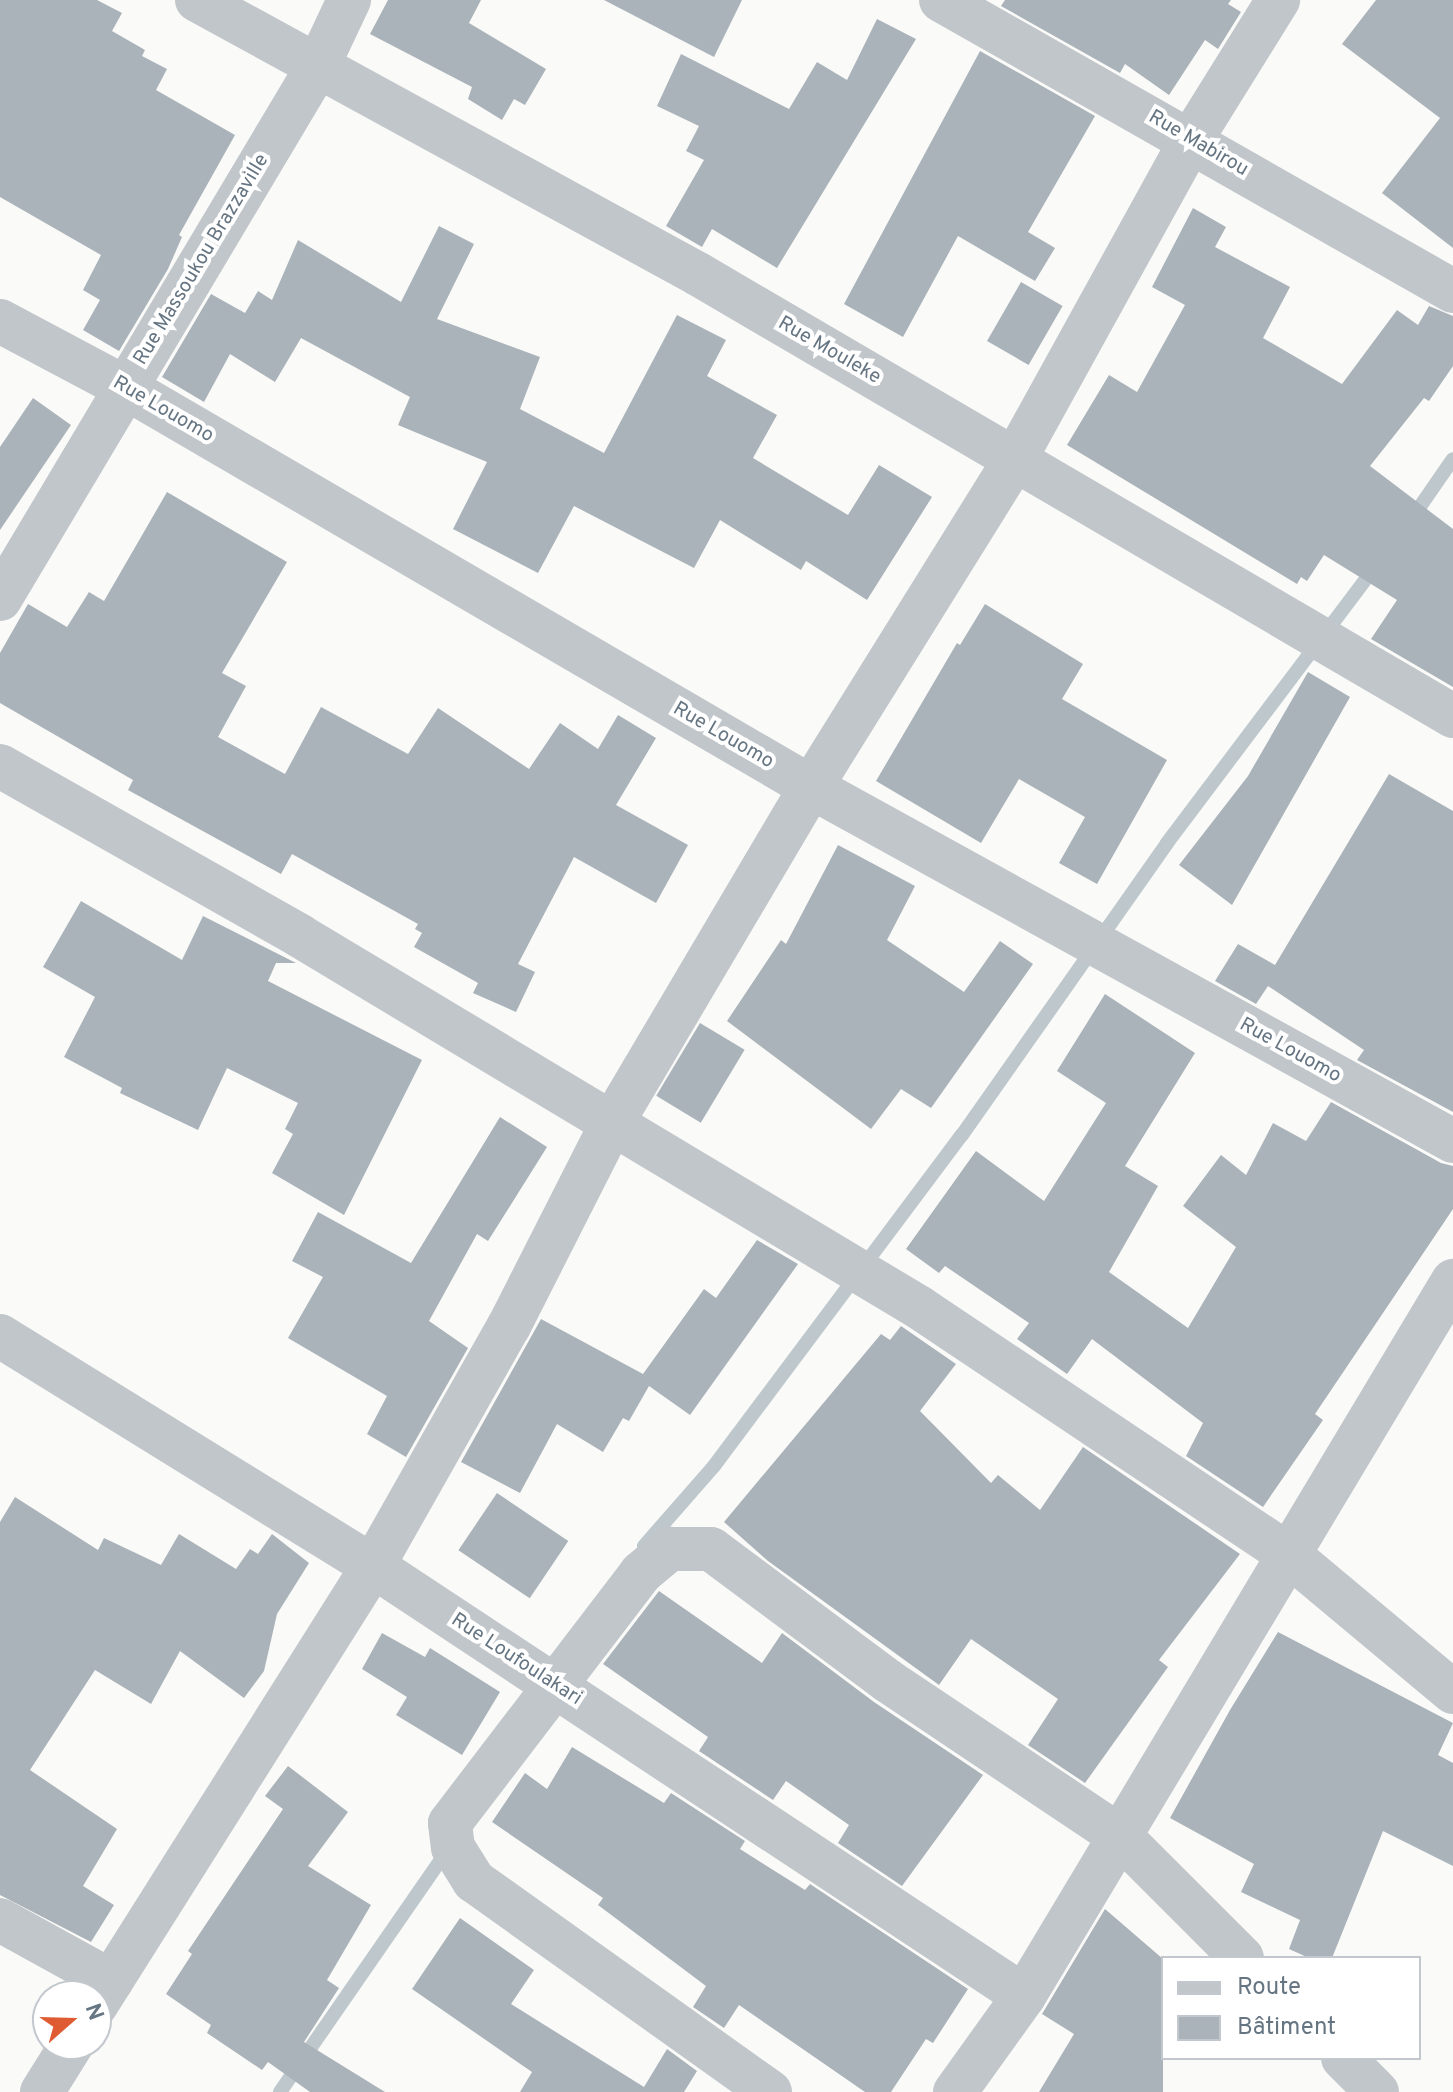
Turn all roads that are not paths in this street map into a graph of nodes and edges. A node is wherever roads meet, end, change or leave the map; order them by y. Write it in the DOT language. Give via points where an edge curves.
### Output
graph roads {
  1 [pos="197,0"];
  2 [pos="349,0"];
  3 [pos="941,0"];
  4 [pos="1278,0"];
  5 [pos="318,66"];
  6 [pos="1191,140"];
  7 [pos="1453,291"];
  8 [pos="0,321"];
  9 [pos="126,388"];
  10 [pos="1015,459"];
  11 [pos="0,599"];
  12 [pos="1453,716"];
  13 [pos="0,766"];
  14 [pos="811,787"];
  15 [pos="611,1125"];
  16 [pos="1453,1141"];
  17 [pos="1448,1301"];
  18 [pos="0,1336"];
  19 [pos="1288,1554"];
  20 [pos="373,1566"];
  21 [pos="553,1684"];
  22 [pos="1453,1692"];
  23 [pos="1121,1837"];
  24 [pos="0,1920"];
  25 [pos="1240,1956"];
  26 [pos="85,1980"];
  27 [pos="112,1980"];
  28 [pos="1024,1996"];
  29 [pos="62,2060"];
  30 [pos="1345,2060"];
  31 [pos="42,2092"];
  32 [pos="770,2092"];
  33 [pos="955,2092"];
  34 [pos="1377,2092"];
  1 -- 5 [label="street, Rue Mouleke"];
  2 -- 5 [label="street, Rue Massoukou Brazzaville"];
  3 -- 6 [label="street, Rue Mabirou"];
  4 -- 6 [label="street"];
  5 -- 9 [label="street, Rue Massoukou Brazzaville"];
  5 -- 10 [label="street, Rue Mouleke" via="698,274"];
  6 -- 7 [label="street, Rue Mabirou"];
  6 -- 10 [label="street"];
  8 -- 9 [label="street, Rue Louomo"];
  9 -- 11 [label="street, Rue Massoukou Brazzaville"];
  9 -- 14 [label="street, Rue Louomo"];
  10 -- 12 [label="street, Rue Mouleke"];
  10 -- 14 [label="street"];
  13 -- 15 [label="street" via="300,936"];
  14 -- 15 [label="street"];
  14 -- 16 [label="street, Rue Louomo"];
  15 -- 19 [label="street" via="920,1308"];
  15 -- 20 [label="street" via="509,1326"];
  17 -- 19 [label="street"];
  18 -- 20 [label="street, Rue Loufoulakari"];
  19 -- 22 [label="street"];
  19 -- 23 [label="street"];
  20 -- 21 [label="street, Rue Loufoulakari"];
  20 -- 27 [label="street"];
  21 -- 23 [label="street" via="641,1573 670,1549 711,1549 888,1681"];
  21 -- 28 [label="street, Rue Loufoulakari"];
  21 -- 32 [label="street" via="450,1823 453,1848 474,1881"];
  23 -- 25 [label="street"];
  23 -- 28 [label="street"];
  24 -- 26 [label="street"];
  28 -- 33 [label="street"];
  29 -- 31 [label="street"];
  30 -- 34 [label="street"];
}
